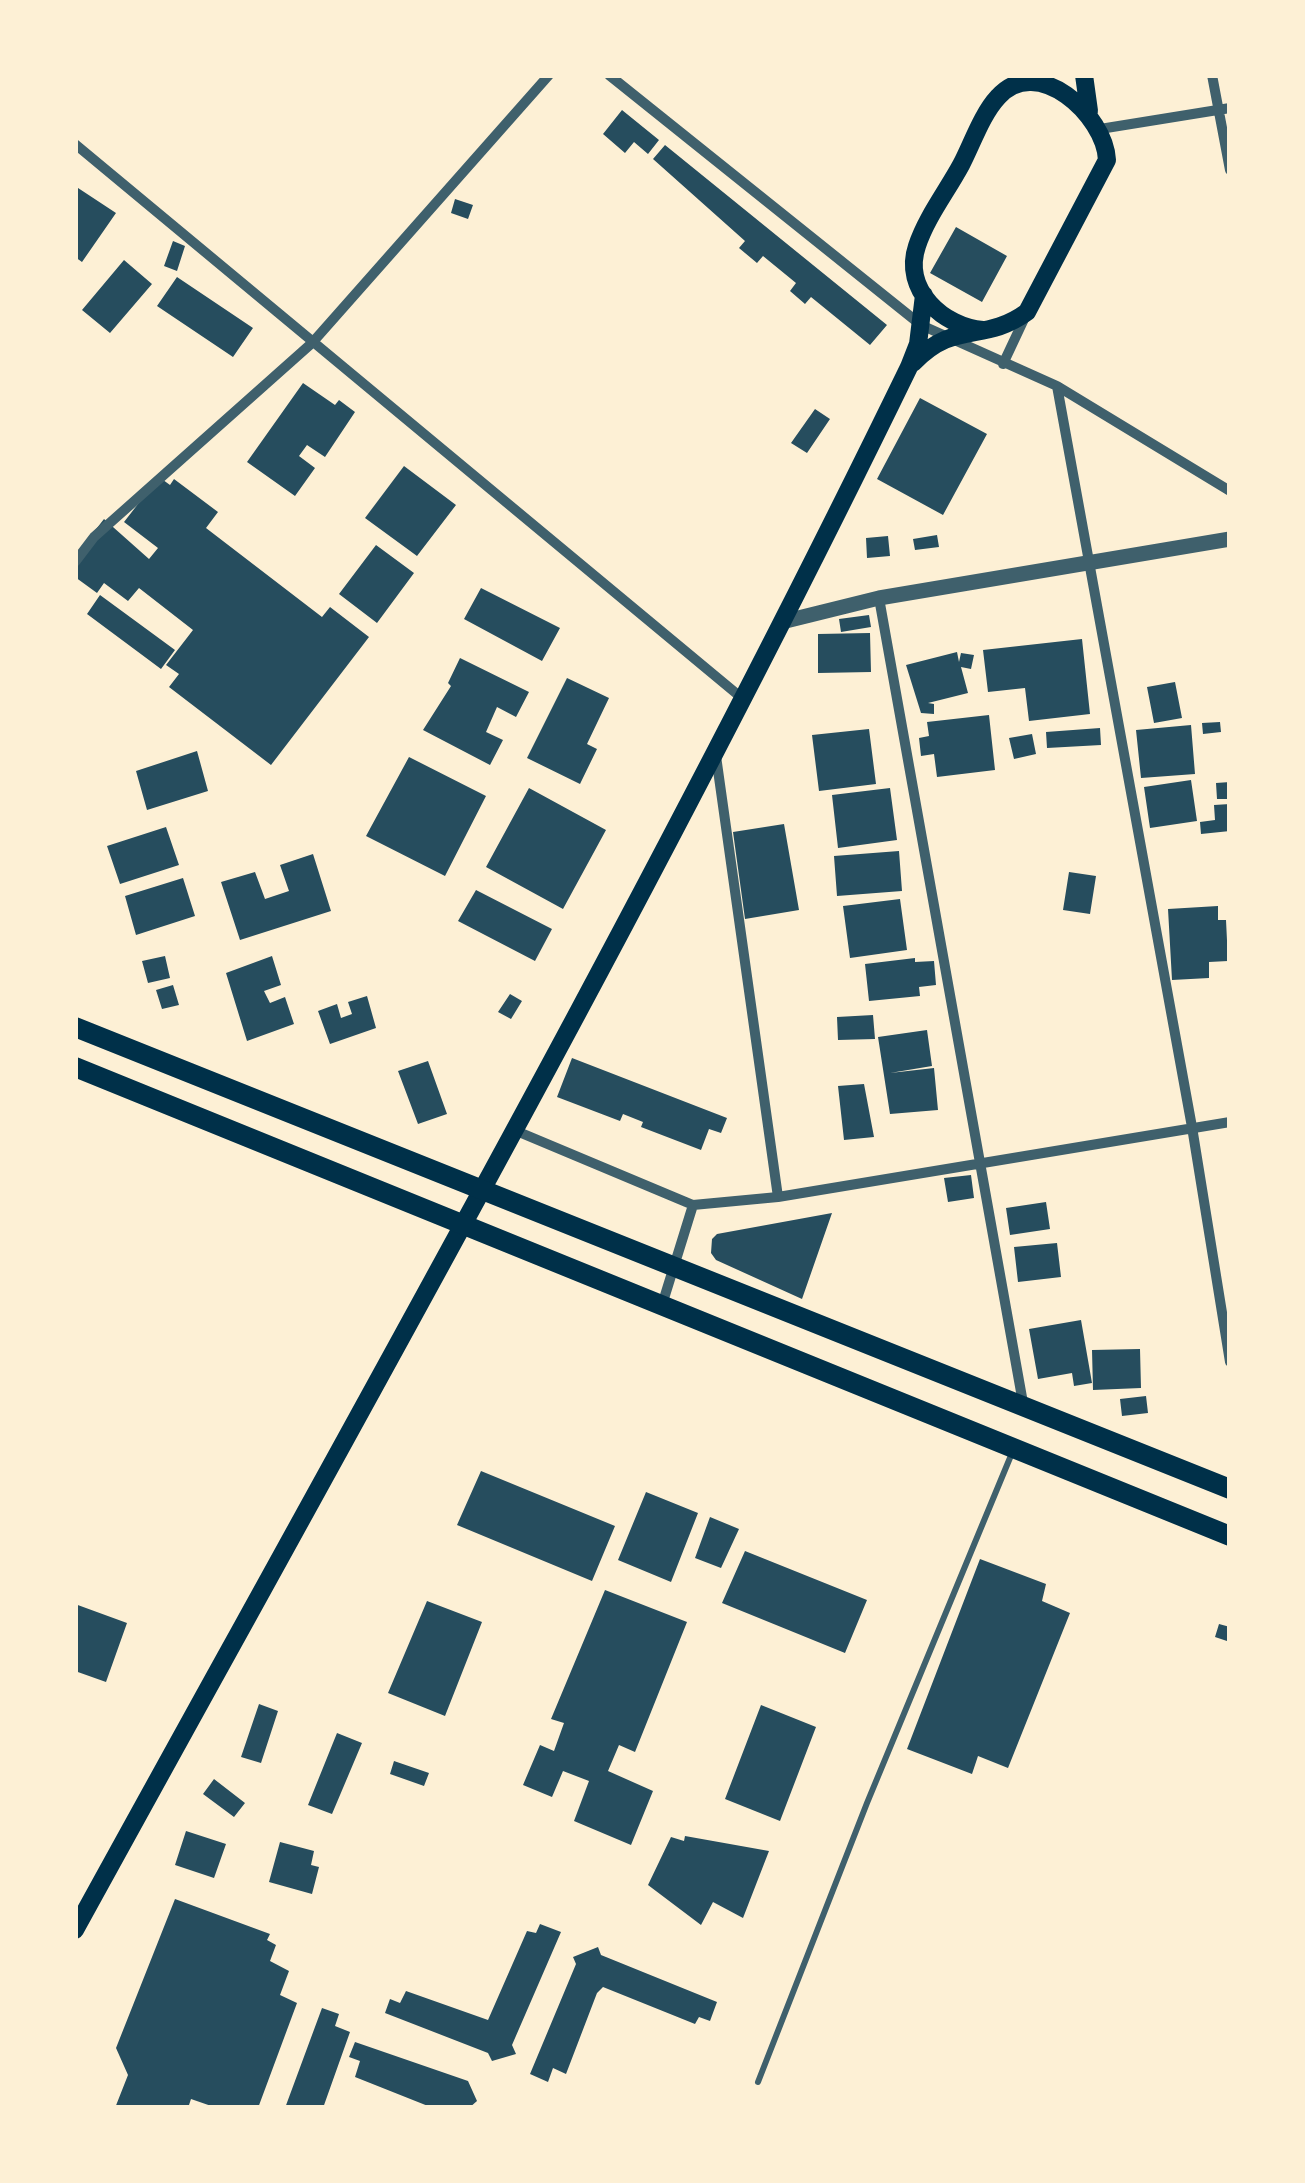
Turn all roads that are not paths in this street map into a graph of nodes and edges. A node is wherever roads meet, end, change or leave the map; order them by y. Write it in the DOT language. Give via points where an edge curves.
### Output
graph roads {
  1 [pos="549,75"];
  2 [pos="608,75"];
  3 [pos="1062,75"];
  4 [pos="1084,75"];
  5 [pos="1212,75"];
  6 [pos="1028,82"];
  7 [pos="1225,109"];
  8 [pos="1096,123"];
  9 [pos="75,144"];
  10 [pos="1230,170"];
  11 [pos="924,295"];
  12 [pos="1027,312"];
  13 [pos="921,325"];
  14 [pos="984,330"];
  15 [pos="941,337"];
  16 [pos="312,343"];
  17 [pos="1003,364"];
  18 [pos="909,368"];
  19 [pos="1057,386"];
  20 [pos="1230,491"];
  21 [pos="1230,539"];
  22 [pos="75,562"];
  23 [pos="1089,564"];
  24 [pos="879,598"];
  25 [pos="786,621"];
  26 [pos="743,699"];
  27 [pos="716,750"];
  28 [pos="75,1027"];
  29 [pos="75,1066"];
  30 [pos="1230,1122"];
  31 [pos="1192,1127"];
  32 [pos="514,1130"];
  33 [pos="979,1164"];
  34 [pos="482,1189"];
  35 [pos="778,1197"];
  36 [pos="693,1206"];
  37 [pos="462,1223"];
  38 [pos="676,1265"];
  39 [pos="662,1304"];
  40 [pos="1230,1362"];
  41 [pos="1022,1403"];
  42 [pos="1014,1447"];
  43 [pos="1230,1488"];
  44 [pos="1230,1536"];
  45 [pos="75,1930"];
  46 [pos="758,2082"];
  1 -- 16 [label="street"];
  2 -- 13 [label="street"];
  3 -- 6 [label="main road"];
  4 -- 8 [label="main road"];
  5 -- 7 [label="street"];
  6 -- 8 [label="main road" via="1069,94"];
  6 -- 11 [label="main road" via="998,97 917,245 916,278"];
  7 -- 8 [label="street"];
  7 -- 10 [label="street"];
  8 -- 12 [label="main road" via="1108,160"];
  9 -- 16 [label="street"];
  11 -- 13 [label="main road"];
  11 -- 14 [label="main road" via="946,320"];
  12 -- 14 [label="main road" via="1008,326"];
  12 -- 17 [label="street"];
  13 -- 15 [label="street"];
  13 -- 18 [label="main road"];
  14 -- 15 [label="main road"];
  15 -- 17 [label="street"];
  15 -- 18 [label="main road"];
  16 -- 22 [label="street" via="94,537"];
  16 -- 26 [label="street"];
  17 -- 19 [label="street"];
  18 -- 25 [label="main road"];
  19 -- 20 [label="street"];
  19 -- 23 [label="street"];
  21 -- 23 [label="street"];
  23 -- 24 [label="street"];
  23 -- 31 [label="street"];
  24 -- 25 [label="street"];
  24 -- 33 [label="street"];
  25 -- 26 [label="main road"];
  26 -- 27 [label="main road"];
  27 -- 32 [label="main road"];
  27 -- 35 [label="street"];
  28 -- 34 [label="main road"];
  29 -- 37 [label="main road"];
  30 -- 31 [label="street"];
  31 -- 33 [label="street"];
  31 -- 40 [label="street"];
  32 -- 34 [label="main road"];
  32 -- 36 [label="street"];
  33 -- 35 [label="street"];
  33 -- 41 [label="street"];
  34 -- 37 [label="main road"];
  34 -- 38 [label="main road"];
  35 -- 36 [label="street"];
  36 -- 38 [label="street"];
  37 -- 39 [label="main road"];
  37 -- 45 [label="main road"];
  38 -- 39 [label="street"];
  38 -- 41 [label="main road"];
  39 -- 42 [label="main road"];
  41 -- 43 [label="main road"];
  42 -- 44 [label="main road"];
  42 -- 46 [label="lane"];
}
